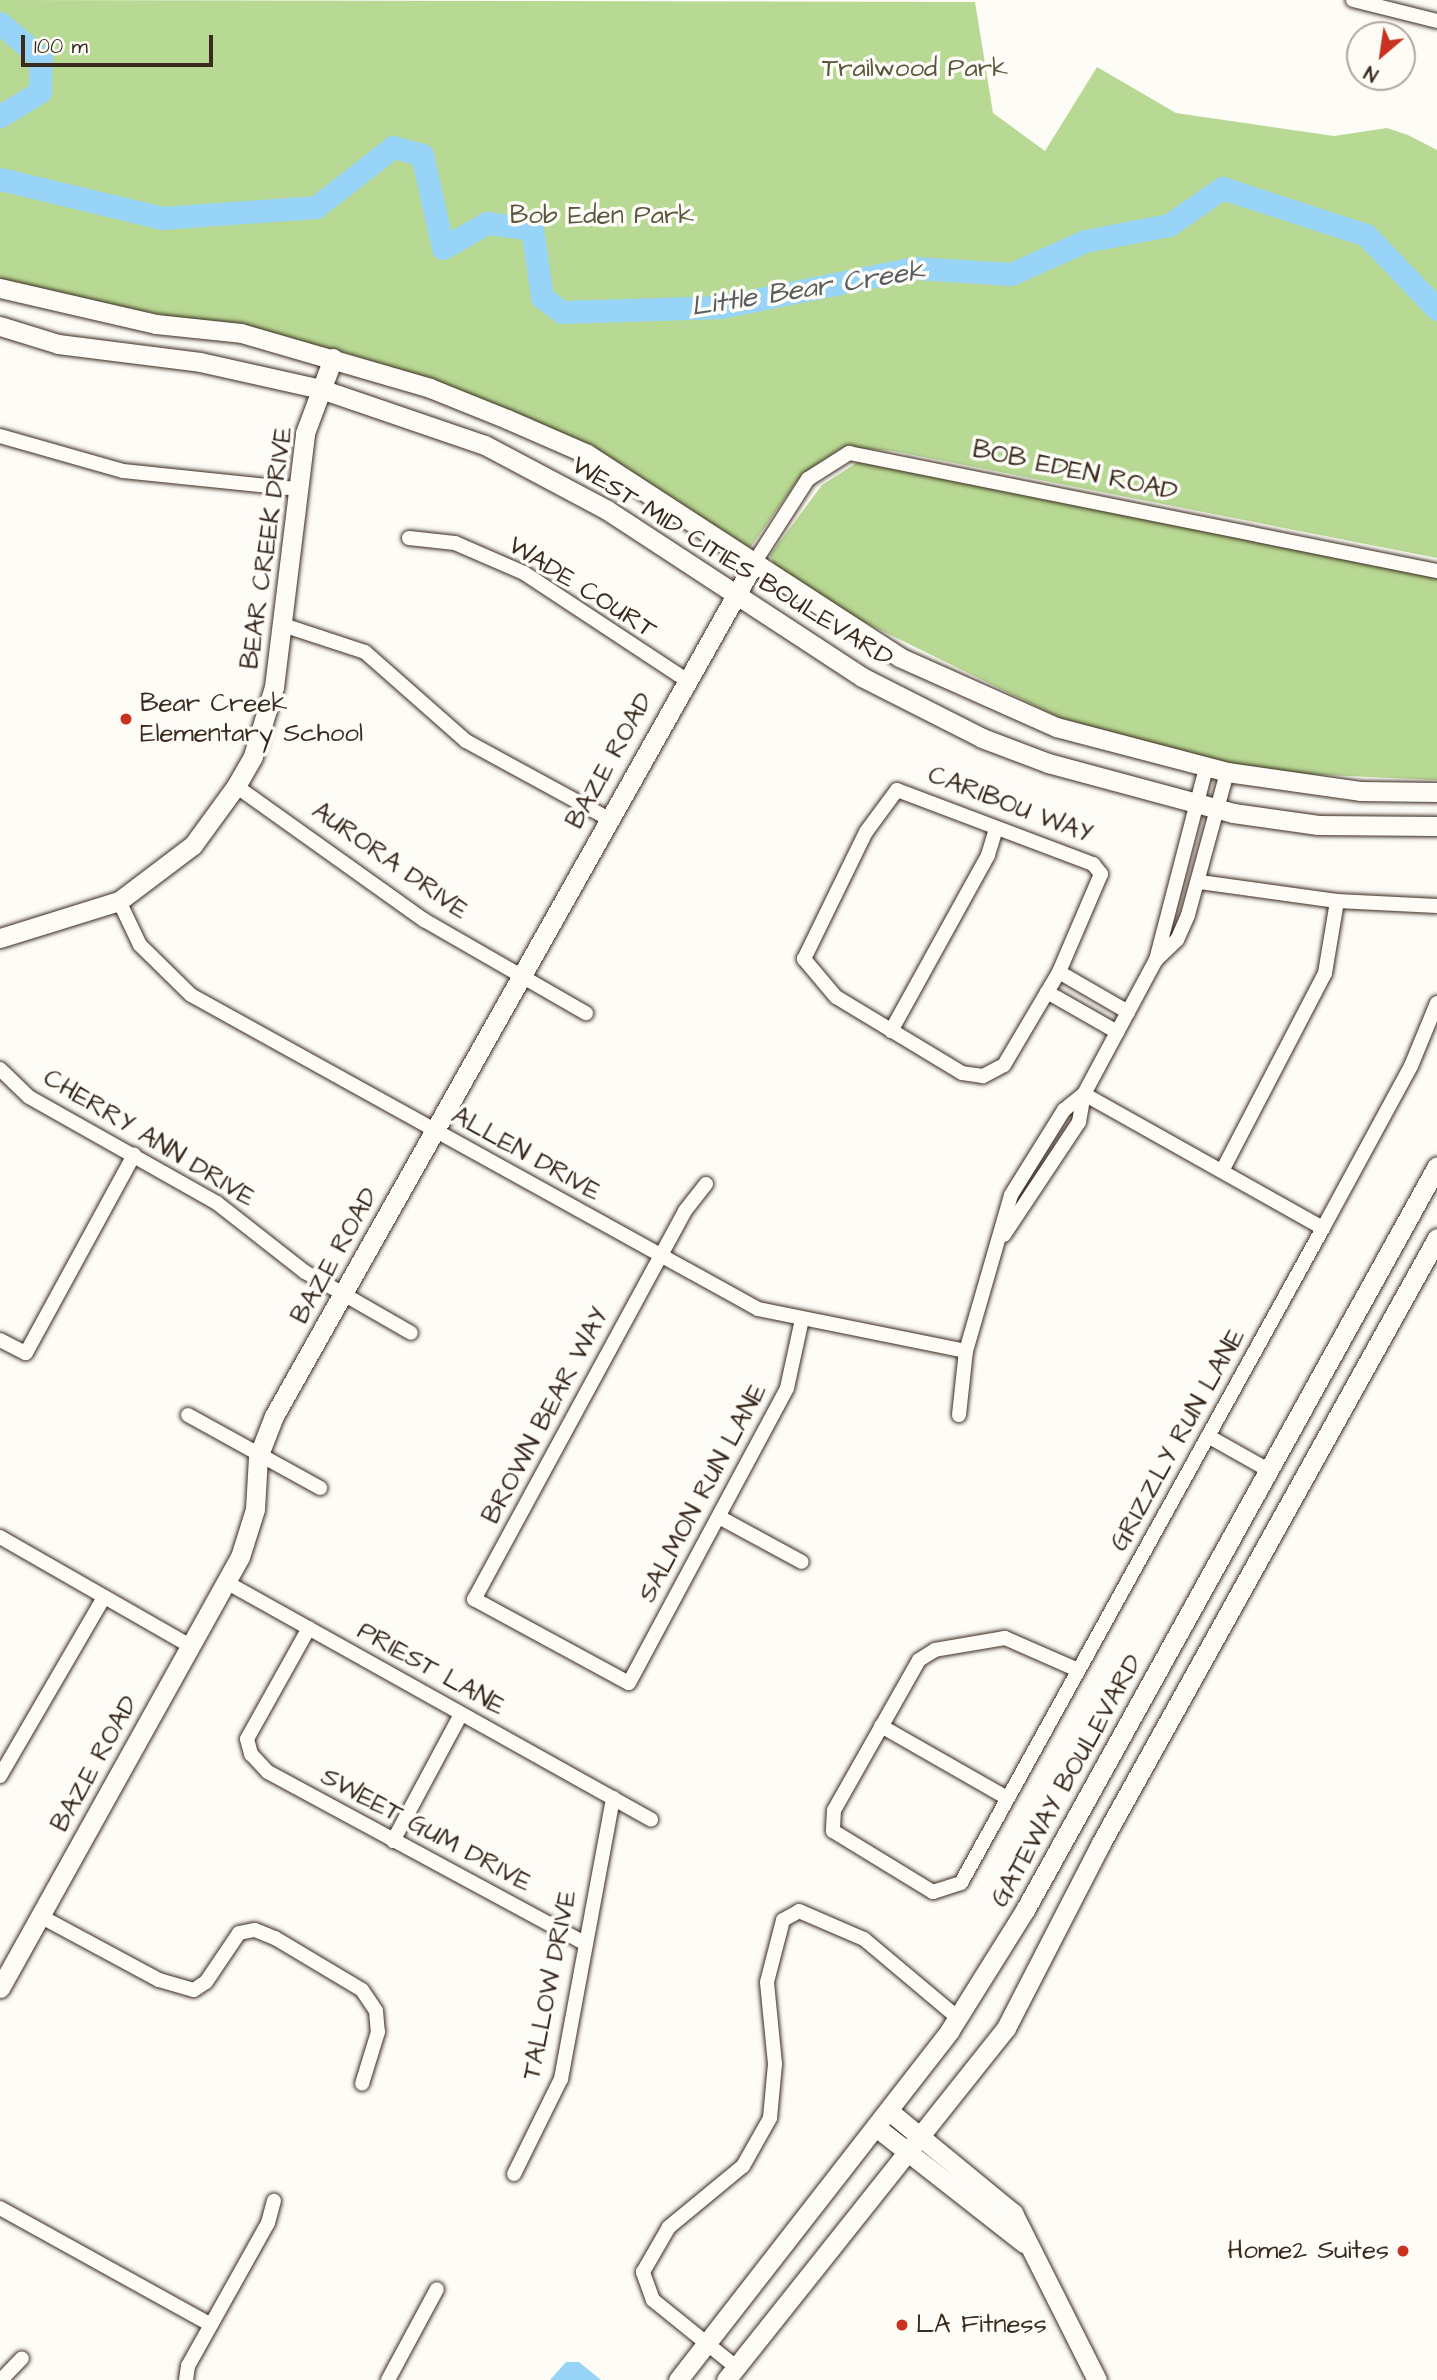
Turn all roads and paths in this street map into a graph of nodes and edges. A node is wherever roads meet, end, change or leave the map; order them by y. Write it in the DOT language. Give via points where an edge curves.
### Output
graph roads {
  1 [pos="1353,0"];
  2 [pos="1437,21"];
  3 [pos="0,288"];
  4 [pos="0,326"];
  5 [pos="333,358"];
  6 [pos="321,390"];
  7 [pos="0,436"];
  8 [pos="296,489"];
  9 [pos="409,538"];
  10 [pos="754,563"];
  11 [pos="1437,571"];
  12 [pos="735,594"];
  13 [pos="283,625"];
  14 [pos="685,679"];
  15 [pos="1206,768"];
  16 [pos="1227,772"];
  17 [pos="236,786"];
  18 [pos="1437,792"];
  19 [pos="1208,807"];
  20 [pos="609,819"];
  21 [pos="1437,826"];
  22 [pos="996,828"];
  23 [pos="1200,882"];
  24 [pos="119,901"];
  25 [pos="1337,901"];
  26 [pos="1437,906"];
  27 [pos="0,938"];
  28 [pos="1156,960"];
  29 [pos="1059,972"];
  30 [pos="518,973"];
  31 [pos="1047,992"];
  32 [pos="1437,1003"];
  33 [pos="1128,1012"];
  34 [pos="586,1013"];
  35 [pos="891,1031"];
  36 [pos="1117,1032"];
  37 [pos="0,1069"];
  38 [pos="1084,1094"];
  39 [pos="434,1130"];
  40 [pos="134,1155"];
  41 [pos="1437,1166"];
  42 [pos="1222,1171"];
  43 [pos="706,1184"];
  44 [pos="1323,1228"];
  45 [pos="1004,1236"];
  46 [pos="1437,1238"];
  47 [pos="661,1256"];
  48 [pos="344,1295"];
  49 [pos="802,1320"];
  50 [pos="411,1333"];
  51 [pos="0,1340"];
  52 [pos="966,1351"];
  53 [pos="188,1415"];
  54 [pos="959,1415"];
  55 [pos="1208,1436"];
  56 [pos="258,1457"];
  57 [pos="1270,1471"];
  58 [pos="1300,1487"];
  59 [pos="320,1488"];
  60 [pos="719,1517"];
  61 [pos="0,1537"];
  62 [pos="802,1562"];
  63 [pos="226,1582"];
  64 [pos="104,1597"];
  65 [pos="309,1628"];
  66 [pos="190,1646"];
  67 [pos="1078,1670"];
  68 [pos="629,1683"];
  69 [pos="461,1714"];
  70 [pos="881,1726"];
  71 [pos="0,1776"];
  72 [pos="613,1798"];
  73 [pos="1007,1798"];
  74 [pos="651,1820"];
  75 [pos="393,1841"];
  76 [pos="40,1916"];
  77 [pos="583,1942"];
  78 [pos="0,1988"];
  79 [pos="958,2018"];
  80 [pos="362,2084"];
  81 [pos="889,2111"];
  82 [pos="876,2127"];
  83 [pos="920,2135"];
  84 [pos="908,2151"];
  85 [pos="514,2174"];
  86 [pos="274,2201"];
  87 [pos="0,2208"];
  88 [pos="1033,2250"];
  89 [pos="437,2289"];
  90 [pos="211,2325"];
  91 [pos="706,2344"];
  92 [pos="22,2358"];
  93 [pos="731,2374"];
  94 [pos="1,2380"];
  95 [pos="186,2380"];
  96 [pos="388,2380"];
  97 [pos="678,2380"];
  98 [pos="1097,2380"];
  1 -- 2 [label="street"];
  3 -- 5 [label="street, WEST MID CITIES BOULEVARD" via="156,324 241,333"];
  4 -- 6 [label="street, WEST MID CITIES BOULEVARD" via="58,344 200,362"];
  5 -- 6 [label="street, BEAR CREEK DRIVE"];
  5 -- 10 [label="street, WEST MID CITIES BOULEVARD" via="430,388 587,454"];
  6 -- 8 [label="street, BEAR CREEK DRIVE" via="305,433"];
  6 -- 12 [label="street, WEST MID CITIES BOULEVARD" via="485,445 607,510"];
  7 -- 8 [label="street" via="123,471"];
  8 -- 13 [label="street, BEAR CREEK DRIVE"];
  9 -- 14 [label="street, WADE COURT" via="455,543 524,573"];
  10 -- 11 [label="street, BOB EDEN ROAD" via="808,480 849,453"];
  10 -- 12 [label="street, BAZE ROAD"];
  10 -- 15 [label="street, WEST MID CITIES BOULEVARD" via="899,657 997,704"];
  12 -- 14 [label="street, BAZE ROAD"];
  12 -- 19 [label="street, WEST MID CITIES BOULEVARD" via="862,677 982,738 1120,786"];
  13 -- 17 [label="street, BEAR CREEK DRIVE" via="268,714"];
  13 -- 20 [label="street" via="365,652 466,741"];
  14 -- 20 [label="street, BAZE ROAD"];
  15 -- 16 [label="street, WEST MID CITIES BOULEVARD"];
  15 -- 19 [label="street"];
  16 -- 18 [label="street, WEST MID CITIES BOULEVARD" via="1360,791"];
  16 -- 19 [label="street"];
  17 -- 24 [label="street, BEAR CREEK DRIVE" via="193,845"];
  17 -- 30 [label="street, AURORA DRIVE" via="424,920"];
  19 -- 21 [label="street, WEST MID CITIES BOULEVARD" via="1318,825"];
  19 -- 23 [label="street"];
  19 -- 28 [label="street"];
  20 -- 30 [label="street, BAZE ROAD"];
  22 -- 29 [label="street, CARIBOU WAY" via="1093,864 1101,874 1097,897"];
  22 -- 35 [label="street" via="988,855"];
  22 -- 35 [label="street, CARIBOU WAY" via="918,793 897,790 866,832 804,959 836,997"];
  23 -- 25 [label="street"];
  23 -- 28 [label="street" via="1178,940"];
  24 -- 27 [label="street, BEAR CREEK DRIVE"];
  24 -- 39 [label="street, ALLEN DRIVE" via="140,945 191,995"];
  25 -- 26 [label="street"];
  25 -- 42 [label="street" via="1325,973"];
  28 -- 33 [label="street"];
  29 -- 31 [label="street"];
  29 -- 33 [label="street"];
  30 -- 34 [label="street, AURORA DRIVE"];
  30 -- 39 [label="street, BAZE ROAD"];
  31 -- 35 [label="street" via="1004,1065 982,1076 962,1073"];
  31 -- 36 [label="street"];
  32 -- 44 [label="street, GRIZZLY RUN LANE" via="1410,1066"];
  33 -- 36 [label="street"];
  36 -- 38 [label="street"];
  37 -- 40 [label="street, CHERRY ANN DRIVE" via="29,1097"];
  38 -- 42 [label="street"];
  38 -- 45 [label="street" via="1079,1122"];
  38 -- 45 [label="street" via="1064,1110 1005,1212"];
  39 -- 47 [label="street, ALLEN DRIVE"];
  39 -- 48 [label="street, BAZE ROAD"];
  40 -- 48 [label="street, CHERRY ANN DRIVE" via="217,1203"];
  40 -- 51 [label="street" via="26,1353"];
  41 -- 57 [label="street, GATEWAY BOULEVARD"];
  42 -- 44 [label="street"];
  43 -- 47 [label="street, BROWN BEAR WAY"];
  44 -- 55 [label="street, GRIZZLY RUN LANE"];
  45 -- 52 [label="street"];
  46 -- 58 [label="street"];
  47 -- 49 [label="street, ALLEN DRIVE" via="758,1309"];
  47 -- 68 [label="street, BROWN BEAR WAY" via="474,1599"];
  48 -- 50 [label="street, CHERRY ANN DRIVE"];
  48 -- 56 [label="street, BAZE ROAD" via="274,1416"];
  49 -- 52 [label="street, ALLEN DRIVE"];
  49 -- 60 [label="street, SALMON RUN LANE" via="787,1388"];
  52 -- 54 [label="street"];
  53 -- 56 [label="street"];
  55 -- 57 [label="street"];
  55 -- 67 [label="street, GRIZZLY RUN LANE"];
  56 -- 59 [label="street"];
  56 -- 63 [label="street, BAZE ROAD" via="250,1533"];
  57 -- 58 [label="street"];
  57 -- 79 [label="street, GATEWAY BOULEVARD" via="1025,1910"];
  58 -- 83 [label="street" via="1006,2028"];
  60 -- 62 [label="street"];
  60 -- 68 [label="street, SALMON RUN LANE"];
  61 -- 64 [label="street"];
  63 -- 65 [label="street, PRIEST LANE"];
  63 -- 66 [label="street, BAZE ROAD"];
  64 -- 66 [label="street"];
  64 -- 71 [label="street"];
  65 -- 69 [label="street, PRIEST LANE"];
  65 -- 75 [label="street, SWEET GUM DRIVE" via="247,1739 251,1754 268,1772"];
  66 -- 76 [label="street, BAZE ROAD"];
  67 -- 70 [label="street" via="1005,1638 935,1650 919,1660"];
  67 -- 73 [label="street, GRIZZLY RUN LANE"];
  69 -- 72 [label="street, PRIEST LANE"];
  69 -- 75 [label="street"];
  70 -- 73 [label="street"];
  70 -- 73 [label="street, GRIZZLY RUN LANE" via="834,1810 833,1831 926,1888 948,1892 961,1883"];
  72 -- 74 [label="street, PRIEST LANE"];
  72 -- 77 [label="street, TALLOW DRIVE"];
  75 -- 77 [label="street, SWEET GUM DRIVE"];
  76 -- 78 [label="street, BAZE ROAD"];
  76 -- 80 [label="street" via="159,1980 194,1990 206,1982 239,1933 255,1930 275,1938 362,1990 376,2011 378,2032"];
  77 -- 85 [label="street, TALLOW DRIVE" via="562,2079"];
  79 -- 81 [label="street, GATEWAY BOULEVARD"];
  79 -- 91 [label="street" via="927,1986 864,1939 799,1910 783,1920 767,1982 775,2064 770,2118 743,2166 670,2227 643,2272 653,2300"];
  81 -- 82 [label="street, GATEWAY BOULEVARD"];
  81 -- 83 [label="street"];
  82 -- 84 [label="street"];
  82 -- 91 [label="street, GATEWAY BOULEVARD"];
  83 -- 84 [label="street"];
  83 -- 88 [label="street" via="995,2194"];
  84 -- 88 [label="street"];
  84 -- 93 [label="street"];
  86 -- 90 [label="street"];
  87 -- 90 [label="street"];
  88 -- 98 [label="street"];
  89 -- 96 [label="street"];
  90 -- 95 [label="street"];
  91 -- 93 [label="street"];
  91 -- 97 [label="street, GATEWAY BOULEVARD"];
  92 -- 94 [label="street"];
}
